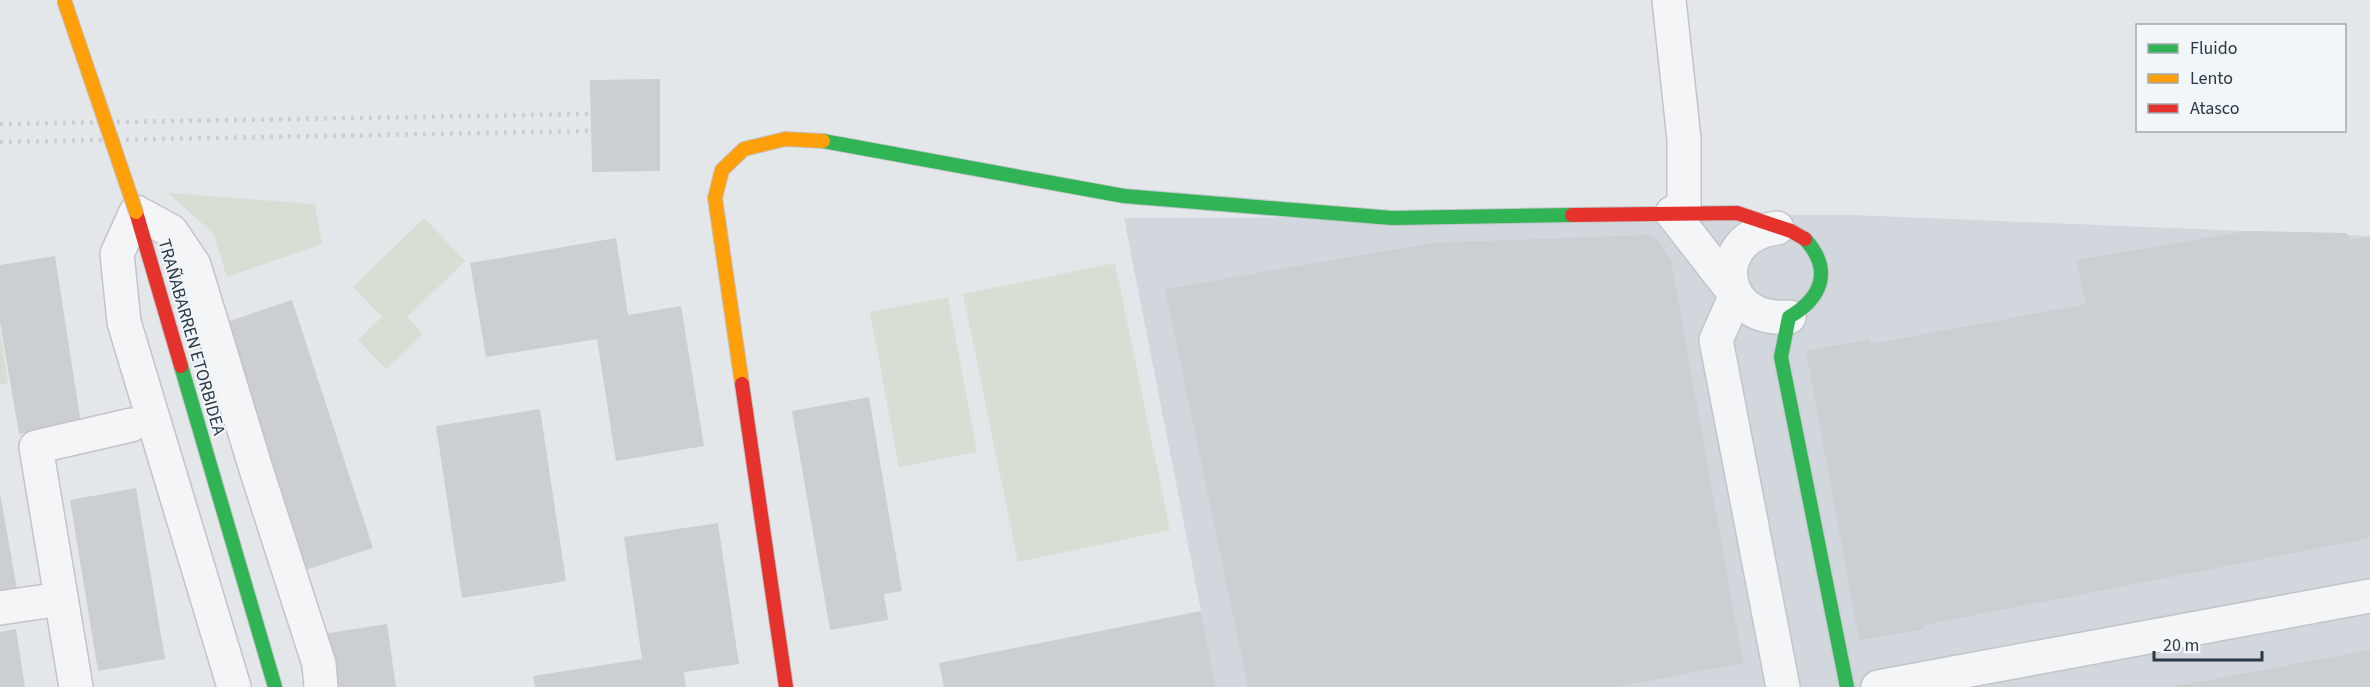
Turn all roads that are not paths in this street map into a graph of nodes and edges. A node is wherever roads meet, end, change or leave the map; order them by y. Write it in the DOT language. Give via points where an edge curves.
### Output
graph roads {
  1 [pos="64,0"];
  2 [pos="1669,0"];
  3 [pos="136,212"];
  4 [pos="1678,213"];
  5 [pos="1777,228"];
  6 [pos="1736,295"];
  7 [pos="1789,317"];
  8 [pos="131,425"];
  9 [pos="2370,596"];
  10 [pos="60,598"];
  11 [pos="0,608"];
  12 [pos="76,687"];
  13 [pos="234,687"];
  14 [pos="275,687"];
  15 [pos="321,687"];
  16 [pos="786,687"];
  17 [pos="1783,687"];
  18 [pos="1847,687"];
  19 [pos="1878,687"];
  1 -- 3 [label="street, TRAÑABARREN ETORBIDEA, bridge"];
  2 -- 4 [label="street" via="1684,139"];
  3 -- 13 [label="street" via="117,254 124,322"];
  3 -- 14 [label="street, TRAÑABARREN ETORBIDEA"];
  3 -- 15 [label="street" via="171,231 194,265 319,664"];
  4 -- 5 [label="street" via="1737,213"];
  4 -- 6 [label="street"];
  4 -- 16 [label="street" via="1392,218 1124,195 831,141 786,139 744,148 722,170 715,198"];
  5 -- 6 [label="street" via="1752,235 1734,256 1731,269"];
  5 -- 7 [label="street" via="1804,238 1819,260 1819,288 1802,310"];
  6 -- 7 [label="street" via="1759,315"];
  6 -- 17 [label="street" via="1716,340"];
  7 -- 18 [label="street" via="1782,357"];
  8 -- 10 [label="street" via="36,447"];
  9 -- 19 [label="street"];
  10 -- 11 [label="street"];
  10 -- 12 [label="street"];
}
